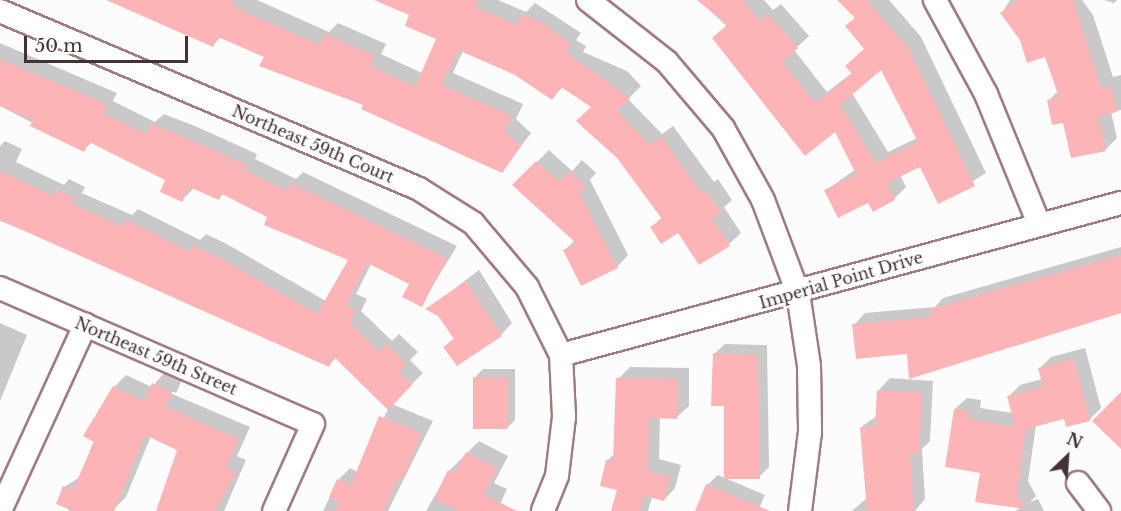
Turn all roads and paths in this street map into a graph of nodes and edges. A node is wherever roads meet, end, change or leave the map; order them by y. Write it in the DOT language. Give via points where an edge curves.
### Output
graph roads {
  1 [pos="588,0"];
  2 [pos="935,0"];
  3 [pos="0,11"];
  4 [pos="1121,203"];
  5 [pos="1039,224"];
  6 [pos="0,288"];
  7 [pos="798,293"];
  8 [pos="85,325"];
  9 [pos="561,355"];
  10 [pos="1078,483"];
  11 [pos="0,511"];
  12 [pos="274,511"];
  13 [pos="543,511"];
  14 [pos="800,511"];
  15 [pos="1100,511"];
  1 -- 7 [label="street" via="667,62 723,128 763,200"];
  2 -- 5 [label="street" via="986,94"];
  3 -- 9 [label="street, Northeast 59th Court" via="419,189 473,223 527,287"];
  4 -- 5 [label="street, Imperial Point Drive"];
  5 -- 7 [label="street, Imperial Point Drive"];
  6 -- 8 [label="street, Northeast 59th Street"];
  7 -- 9 [label="street, Imperial Point Drive"];
  7 -- 14 [label="street" via="809,366 810,432"];
  8 -- 11 [label="street"];
  8 -- 12 [label="street, Northeast 59th Street" via="313,424"];
  9 -- 13 [label="street" via="564,417 557,476"];
  10 -- 15 [label="street"];
}
